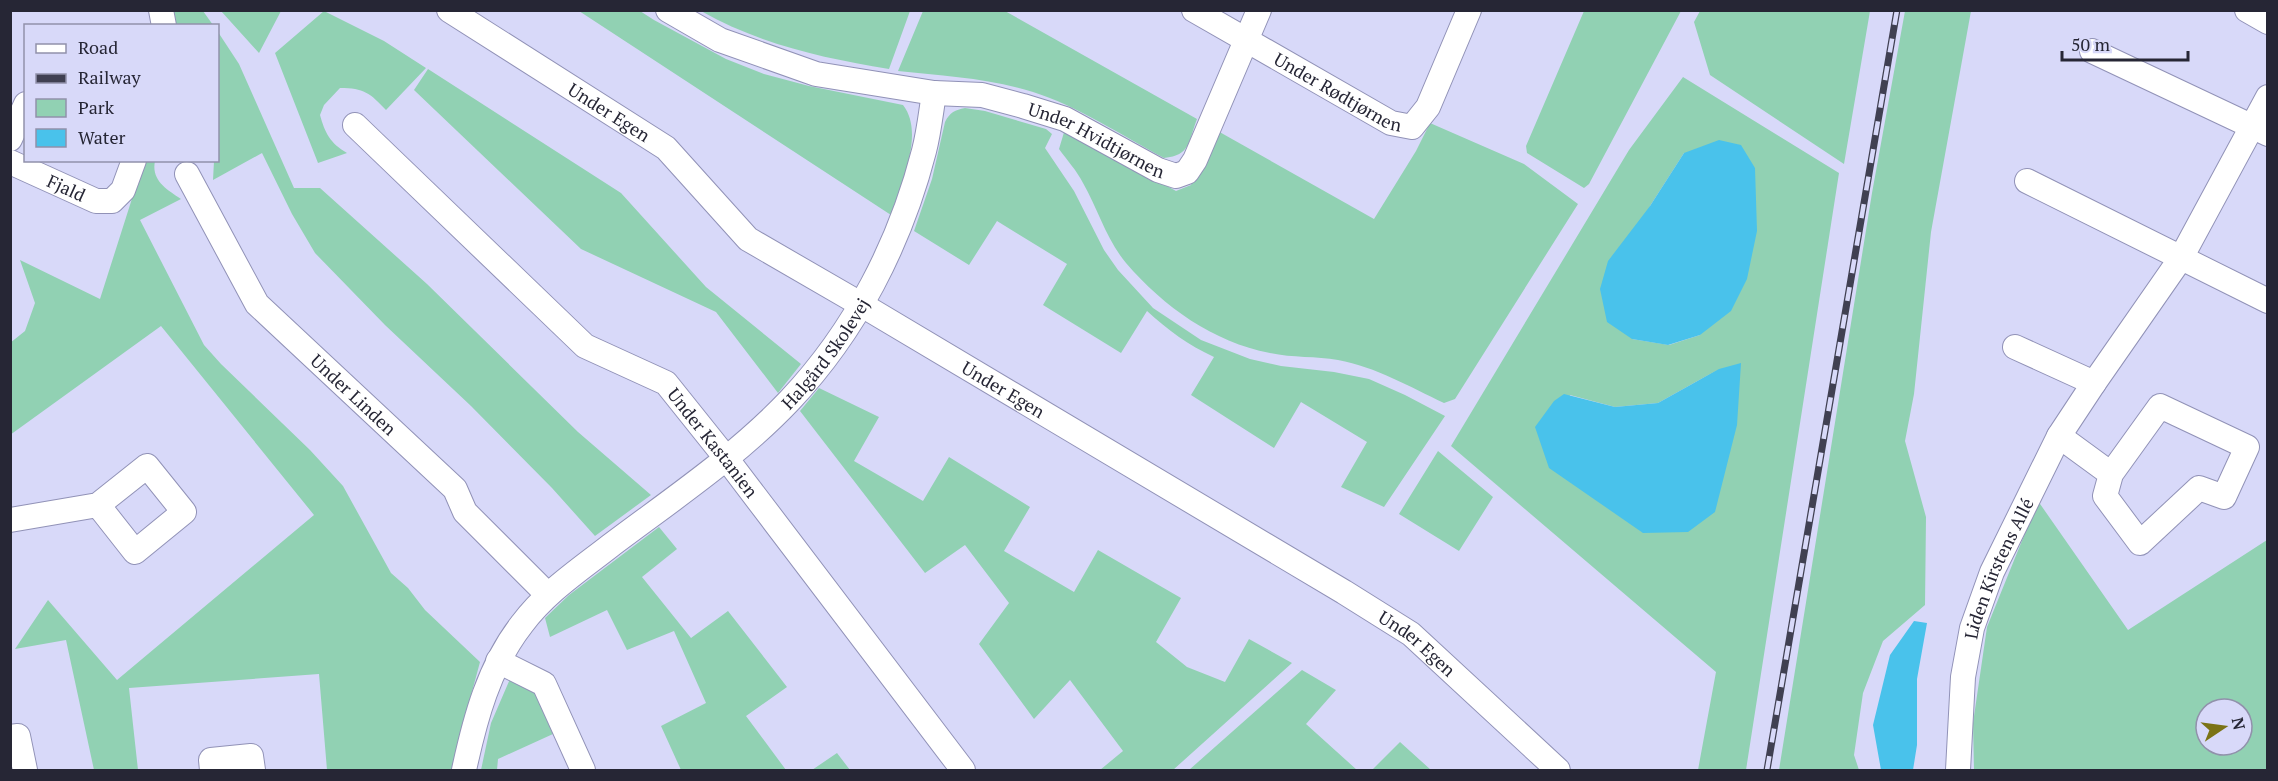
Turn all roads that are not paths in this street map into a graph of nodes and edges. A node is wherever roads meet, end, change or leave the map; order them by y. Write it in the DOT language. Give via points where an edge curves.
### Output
graph roads {
  1 [pos="449,10"];
  2 [pos="668,10"];
  3 [pos="1194,10"];
  4 [pos="1259,10"];
  5 [pos="1469,10"];
  6 [pos="1246,42"];
  7 [pos="2092,51"];
  8 [pos="934,93"];
  9 [pos="2268,97"];
  10 [pos="24,108"];
  11 [pos="355,124"];
  12 [pos="2260,130"];
  13 [pos="10,139"];
  14 [pos="10,162"];
  15 [pos="133,162"];
  16 [pos="187,174"];
  17 [pos="2027,181"];
  18 [pos="2181,258"];
  19 [pos="2268,301"];
  20 [pos="862,305"];
  21 [pos="2015,347"];
  22 [pos="2094,383"];
  23 [pos="2059,436"];
  24 [pos="726,458"];
  25 [pos="2111,474"];
  26 [pos="98,505"];
  27 [pos="10,520"];
  28 [pos="547,594"];
  29 [pos="498,661"];
  30 [pos="10,737"];
  31 [pos="25,771"];
  32 [pos="212,771"];
  33 [pos="253,771"];
  34 [pos="464,771"];
  35 [pos="583,771"];
  36 [pos="963,771"];
  37 [pos="1558,771"];
  38 [pos="1958,771"];
  1 -- 20 [label="street, Under Egen" via="666,148 748,239"];
  2 -- 8 [label="street" via="720,40 816,74"];
  3 -- 6 [label="street"];
  4 -- 6 [label="street, Under Hvidtjørnen"];
  5 -- 6 [label="street, Under Rødtjørnen" via="1428,107 1412,127 1391,123"];
  6 -- 8 [label="street, Under Hvidtjørnen" via="1195,160 1187,172 1176,176 1065,119 982,95"];
  7 -- 12 [label="street"];
  8 -- 20 [label="street, Halgård Skolevej" via="924,150 903,218"];
  9 -- 12 [label="street, Liden Kirstens Allé"];
  10 -- 13 [label="street"];
  11 -- 24 [label="street, Under Kastanien" via="585,346 666,383"];
  12 -- 18 [label="street, Liden Kirstens Allé"];
  14 -- 15 [label="street, Fjald" via="96,201 112,201 123,190"];
  16 -- 28 [label="street, Under Linden" via="257,304 455,489 465,512"];
  17 -- 18 [label="street"];
  18 -- 19 [label="street"];
  18 -- 22 [label="street, Liden Kirstens Allé"];
  20 -- 24 [label="street, Halgård Skolevej" via="827,359 788,402"];
  20 -- 37 [label="street, Under Egen" via="1411,634"];
  21 -- 22 [label="street"];
  22 -- 23 [label="street, Liden Kirstens Allé"];
  23 -- 25 [label="street"];
  23 -- 38 [label="street, Liden Kirstens Allé" via="1992,572 1972,628 1963,677"];
  24 -- 28 [label="street, Halgård Skolevej"];
  24 -- 36 [label="street, Under Kastanien"];
  25 -- 25 [label="street" via="2105,496 2140,543 2199,488 2224,497 2247,447 2160,406"];
  26 -- 27 [label="street"];
  28 -- 29 [label="street, Halgård Skolevej"];
  29 -- 34 [label="street, Halgård Skolevej" via="474,722"];
  29 -- 35 [label="street" via="544,684"];
  30 -- 31 [label="street" via="18,736"];
  32 -- 33 [label="street" via="211,760 251,756"];
}
